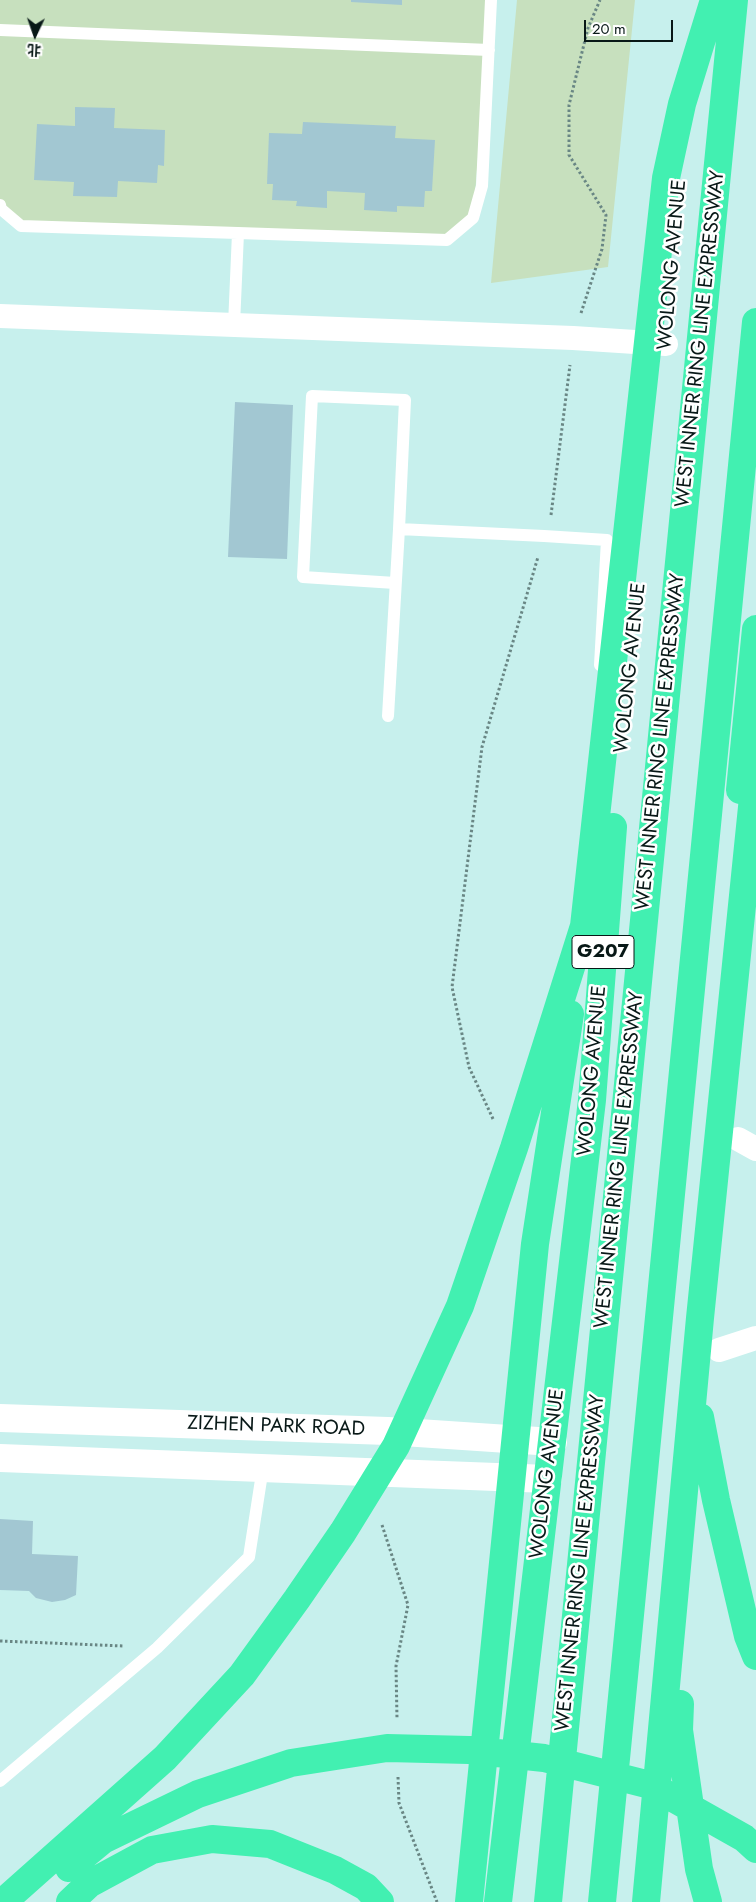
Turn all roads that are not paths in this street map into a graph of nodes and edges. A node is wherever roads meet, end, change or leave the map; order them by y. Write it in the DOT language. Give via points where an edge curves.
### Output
graph roads {
  1 [pos="491,0"];
  2 [pos="698,0"];
  3 [pos="714,0"];
  4 [pos="734,0"];
  5 [pos="0,30"];
  6 [pos="489,50"];
  7 [pos="0,205"];
  8 [pos="238,232"];
  9 [pos="0,316"];
  10 [pos="756,322"];
  11 [pos="234,325"];
  12 [pos="666,344"];
  13 [pos="399,529"];
  14 [pos="395,583"];
  15 [pos="756,629"];
  16 [pos="388,716"];
  17 [pos="756,768"];
  18 [pos="612,838"];
  19 [pos="584,926"];
  20 [pos="756,1338"];
  21 [pos="719,1350"];
  22 [pos="690,1359"];
  23 [pos="0,1418"];
  24 [pos="553,1442"];
  25 [pos="0,1458"];
  26 [pos="263,1468"];
  27 [pos="548,1479"];
  28 [pos="541,1538"];
  29 [pos="756,1656"];
  30 [pos="0,1781"];
  31 [pos="756,1849"];
  32 [pos="3,1902"];
  33 [pos="27,1902"];
  34 [pos="70,1902"];
  35 [pos="380,1902"];
  36 [pos="468,1902"];
  37 [pos="498,1902"];
  38 [pos="548,1902"];
  39 [pos="602,1902"];
  40 [pos="646,1902"];
  41 [pos="708,1902"];
  1 -- 6 [label="lane"];
  2 -- 12 [label="highway, WOLONG AVENUE / G207"];
  3 -- 19 [label="highway" via="682,104 666,178"];
  4 -- 38 [label="highway, WEST INNER RING LINE EXPRESSWAY"];
  5 -- 6 [label="lane"];
  6 -- 8 [label="lane" via="482,186 474,218 448,240"];
  7 -- 8 [label="lane" via="20,226"];
  8 -- 11 [label="lane"];
  9 -- 11 [label="street"];
  10 -- 39 [label="highway"];
  11 -- 12 [label="street"];
  12 -- 18 [label="highway, WOLONG AVENUE / G207"];
  13 -- 14 [label="lane"];
  13 -- 14 [label="lane" via="405,400 312,396 302,577"];
  13 -- 18 [label="lane" via="607,540 595,740"];
  14 -- 16 [label="lane"];
  15 -- 22 [label="highway" via="703,1161"];
  17 -- 40 [label="highway" via="700,1318"];
  18 -- 24 [label="highway, WOLONG AVENUE / G207" via="592,1100"];
  19 -- 32 [label="highway" via="460,1306 396,1446 343,1532 242,1675 165,1758"];
  19 -- 36 [label="highway" via="535,1244"];
  20 -- 21 [label="street"];
  22 -- 29 [label="highway" via="716,1500 748,1636"];
  22 -- 41 [label="highway" via="679,1730 699,1869"];
  23 -- 24 [label="street, ZIZHEN PARK ROAD" via="388,1431"];
  24 -- 27 [label="highway, WOLONG AVENUE / G207"];
  25 -- 26 [label="street, ZIZHEN PARK ROAD"];
  26 -- 27 [label="street, ZIZHEN PARK ROAD"];
  26 -- 30 [label="lane" via="249,1557 157,1648"];
  27 -- 28 [label="highway, WOLONG AVENUE / G207"];
  28 -- 36 [label="highway" via="508,1625"];
  28 -- 37 [label="highway, WOLONG AVENUE / G207"];
  31 -- 33 [label="highway" via="744,1838 650,1785 544,1758 470,1750 387,1748 291,1763 198,1794 103,1840"];
  34 -- 35 [label="highway" via="89,1884 152,1850 212,1839 270,1844 335,1870 366,1887"];
}
